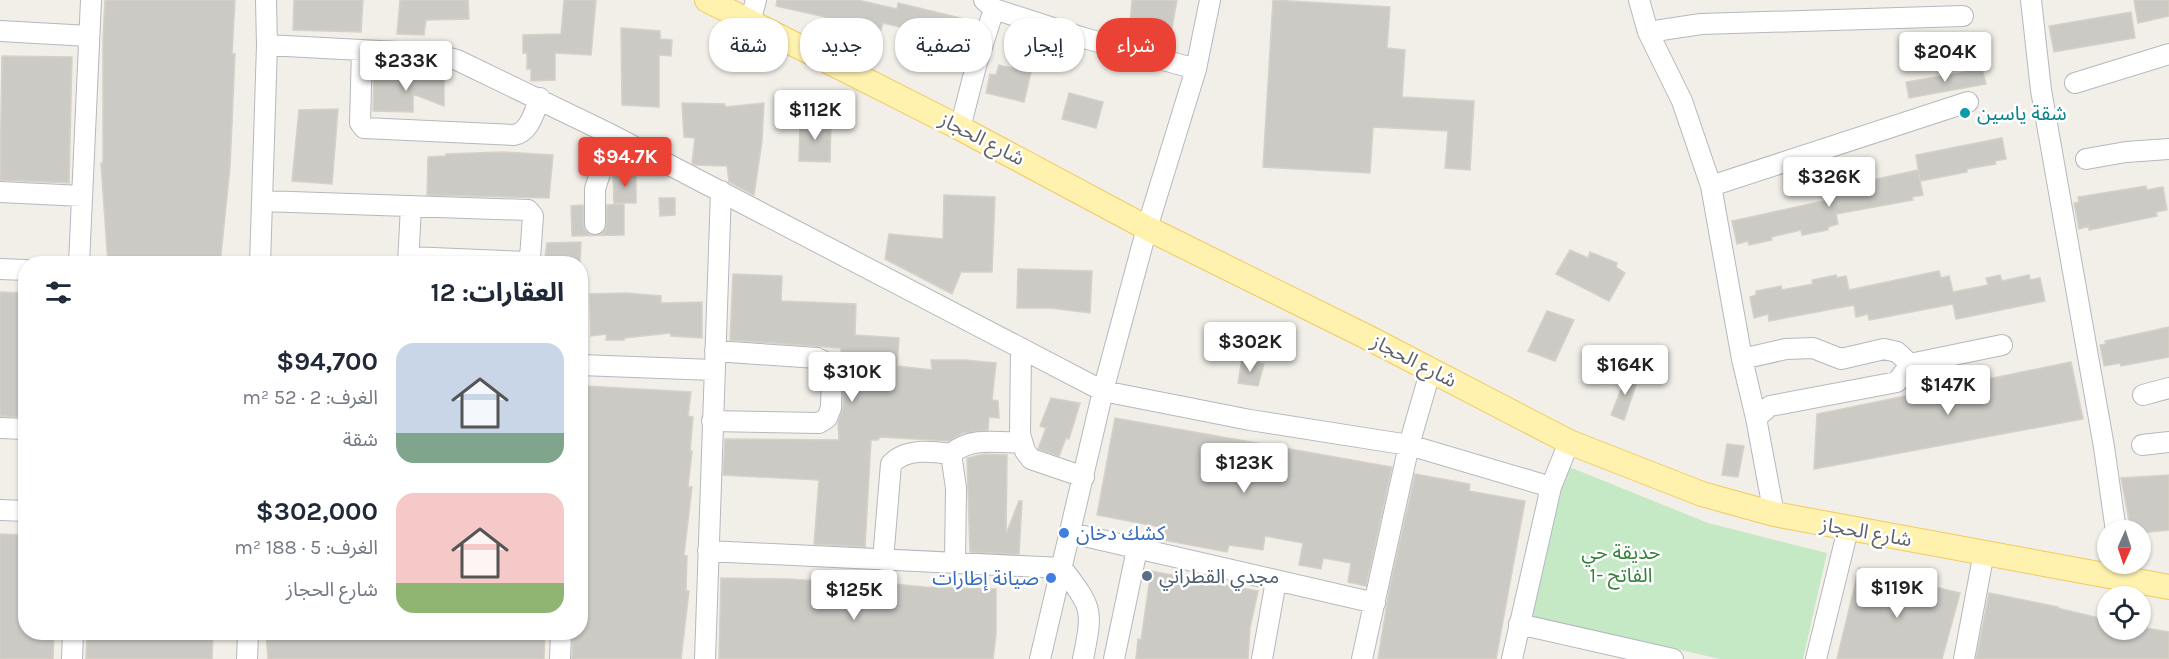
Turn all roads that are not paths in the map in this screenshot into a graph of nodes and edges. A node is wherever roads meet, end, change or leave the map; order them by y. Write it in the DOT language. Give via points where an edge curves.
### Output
graph roads {
  1 [pos="91,0"];
  2 [pos="266,0"];
  3 [pos="706,0"];
  4 [pos="1210,0"];
  5 [pos="1639,0"];
  6 [pos="2031,0"];
  7 [pos="989,5"];
  8 [pos="753,11"];
  9 [pos="1963,16"];
  10 [pos="0,31"];
  11 [pos="1648,32"];
  12 [pos="90,36"];
  13 [pos="267,45"];
  14 [pos="362,50"];
  15 [pos="2169,54"];
  16 [pos="1196,69"];
  17 [pos="2075,83"];
  18 [pos="540,98"];
  19 [pos="1968,102"];
  20 [pos="960,128"];
  21 [pos="612,135"];
  22 [pos="2169,149"];
  23 [pos="2086,159"];
  24 [pos="1711,186"];
  25 [pos="721,191"];
  26 [pos="0,192"];
  27 [pos="82,196"];
  28 [pos="262,201"];
  29 [pos="411,207"];
  30 [pos="595,224"];
  31 [pos="1147,228"];
  32 [pos="80,256"];
  33 [pos="260,256"];
  34 [pos="409,256"];
  35 [pos="530,256"];
  36 [pos="0,269"];
  37 [pos="18,270"];
  38 [pos="2002,345"];
  39 [pos="1021,348"];
  40 [pos="1742,359"];
  41 [pos="715,361"];
  42 [pos="588,364"];
  43 [pos="1910,364"];
  44 [pos="1431,369"];
  45 [pos="2169,388"];
  46 [pos="1103,391"];
  47 [pos="2143,395"];
  48 [pos="1756,418"];
  49 [pos="712,421"];
  50 [pos="0,428"];
  51 [pos="18,429"];
  52 [pos="1569,442"];
  53 [pos="2169,442"];
  54 [pos="1021,443"];
  55 [pos="1408,445"];
  56 [pos="2142,445"];
  57 [pos="951,454"];
  58 [pos="1084,477"];
  59 [pos="1551,487"];
  60 [pos="0,510"];
  61 [pos="18,511"];
  62 [pos="1774,514"];
  63 [pos="2114,520"];
  64 [pos="1848,529"];
  65 [pos="1071,533"];
  66 [pos="1137,549"];
  67 [pos="708,551"];
  68 [pos="1984,552"];
  69 [pos="883,560"];
  70 [pos="955,563"];
  71 [pos="1062,568"];
  72 [pos="2097,568"];
  73 [pos="2130,574"];
  74 [pos="1276,581"];
  75 [pos="2169,587"];
  76 [pos="1375,603"];
  77 [pos="1519,624"];
  78 [pos="73,640"];
  79 [pos="248,640"];
  80 [pos="561,640"];
  81 [pos="1599,651"];
  82 [pos="72,659"];
  83 [pos="247,659"];
  84 [pos="560,659"];
  85 [pos="705,659"];
  86 [pos="1040,659"];
  87 [pos="1083,659"];
  88 [pos="1114,659"];
  89 [pos="1262,659"];
  90 [pos="1362,659"];
  91 [pos="1512,659"];
  92 [pos="1673,659"];
  93 [pos="1816,659"];
  94 [pos="1964,659"];
  1 -- 12 [label="street"];
  2 -- 13 [label="street"];
  3 -- 8 [label="main road, شارع الحجاز"];
  4 -- 16 [label="street"];
  5 -- 11 [label="street"];
  6 -- 63 [label="street" via="2041,90"];
  7 -- 16 [label="street" via="1083,38"];
  7 -- 20 [label="street"];
  8 -- 20 [label="main road, شارع الحجاز"];
  9 -- 11 [label="street" via="1701,24"];
  10 -- 12 [label="street"];
  11 -- 24 [label="street" via="1682,101"];
  12 -- 27 [label="street"];
  13 -- 14 [label="street"];
  13 -- 28 [label="street"];
  14 -- 18 [label="street" via="436,54"];
  14 -- 18 [label="street" via="360,123 364,128 520,134 528,126"];
  15 -- 17 [label="street"];
  16 -- 31 [label="street"];
  18 -- 21 [label="street"];
  19 -- 24 [label="street"];
  20 -- 31 [label="main road, شارع الحجاز"];
  21 -- 25 [label="street"];
  21 -- 30 [label="street" via="595,189"];
  22 -- 23 [label="street"];
  24 -- 40 [label="street"];
  25 -- 39 [label="street"];
  25 -- 41 [label="street"];
  26 -- 27 [label="street"];
  27 -- 32 [label="street"];
  28 -- 29 [label="street"];
  28 -- 33 [label="street"];
  29 -- 34 [label="street"];
  29 -- 35 [label="street" via="528,210 533,216"];
  31 -- 44 [label="main road, شارع الحجاز"];
  31 -- 46 [label="street"];
  36 -- 37 [label="street"];
  38 -- 43 [label="street"];
  39 -- 46 [label="street"];
  39 -- 54 [label="street"];
  40 -- 43 [label="street" via="1786,349 1813,348 1841,359 1884,349 1897,352"];
  40 -- 48 [label="street"];
  41 -- 42 [label="street"];
  41 -- 49 [label="street"];
  41 -- 49 [label="street" via="817,358 832,370 831,408 827,418 819,423"];
  43 -- 48 [label="street" via="1897,382 1770,406"];
  44 -- 52 [label="main road, شارع الحجاز"];
  44 -- 55 [label="street"];
  45 -- 47 [label="street"];
  46 -- 55 [label="street"];
  46 -- 58 [label="street"];
  48 -- 62 [label="street"];
  49 -- 67 [label="street"];
  50 -- 51 [label="street"];
  52 -- 59 [label="street"];
  52 -- 62 [label="main road, شارع الحجاز" via="1702,494"];
  53 -- 56 [label="street"];
  54 -- 57 [label="street" via="976,442 960,446"];
  54 -- 58 [label="street" via="1031,459"];
  55 -- 59 [label="street"];
  55 -- 76 [label="street"];
  57 -- 69 [label="street" via="907,453 891,464"];
  57 -- 70 [label="street" via="956,488"];
  58 -- 65 [label="street"];
  59 -- 77 [label="street"];
  60 -- 61 [label="street"];
  62 -- 64 [label="main road, شارع الحجاز"];
  64 -- 68 [label="main road, شارع الحجاز"];
  64 -- 93 [label="street"];
  65 -- 66 [label="street"];
  65 -- 71 [label="street"];
  66 -- 74 [label="street"];
  66 -- 88 [label="street"];
  67 -- 69 [label="street"];
  67 -- 85 [label="street"];
  68 -- 72 [label="main road, شارع الحجاز"];
  68 -- 94 [label="street"];
  69 -- 70 [label="street"];
  70 -- 71 [label="street"];
  71 -- 86 [label="street"];
  71 -- 87 [label="street" via="1082,594 1089,612"];
  73 -- 75 [label="main road, شارع الحجاز"];
  74 -- 76 [label="street"];
  74 -- 89 [label="street"];
  76 -- 90 [label="street"];
  77 -- 81 [label="street"];
  77 -- 91 [label="street"];
  78 -- 82 [label="street"];
  79 -- 83 [label="street"];
  80 -- 84 [label="street"];
  81 -- 92 [label="street"];
}
